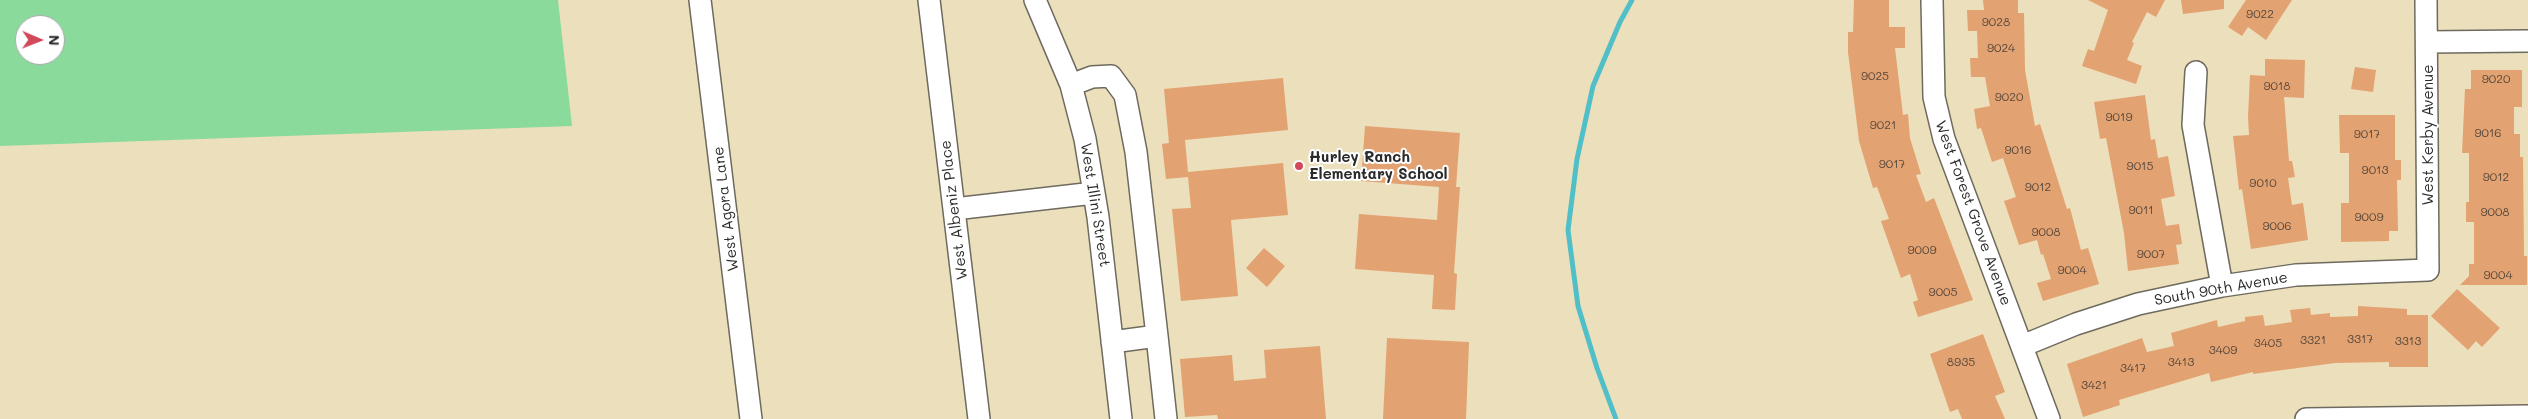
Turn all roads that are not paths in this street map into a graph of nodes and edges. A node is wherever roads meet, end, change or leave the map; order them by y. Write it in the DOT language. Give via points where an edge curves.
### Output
graph roads {
  1 [pos="700,0"];
  2 [pos="929,0"];
  3 [pos="1035,0"];
  4 [pos="1932,0"];
  5 [pos="2426,0"];
  6 [pos="2528,40"];
  7 [pos="2427,42"];
  8 [pos="2196,72"];
  9 [pos="1071,85"];
  10 [pos="1094,192"];
  11 [pos="954,209"];
  12 [pos="2428,270"];
  13 [pos="2222,286"];
  14 [pos="1157,336"];
  15 [pos="1112,342"];
  16 [pos="2022,346"];
  17 [pos="2528,416"];
  18 [pos="751,419"];
  19 [pos="979,419"];
  20 [pos="1121,419"];
  21 [pos="1166,419"];
  22 [pos="2049,419"];
  23 [pos="2318,419"];
  1 -- 18 [label="street, West Agora Lane"];
  2 -- 11 [label="street, West Albeniz Place"];
  3 -- 9 [label="street, West Illini Street"];
  4 -- 16 [label="street, West Forest Grove Avenue" via="1934,97 1944,139"];
  5 -- 7 [label="street, West Kerby Avenue"];
  6 -- 7 [label="street"];
  7 -- 12 [label="street, West Kerby Avenue"];
  8 -- 13 [label="street" via="2193,125"];
  9 -- 10 [label="street, West Illini Street"];
  9 -- 14 [label="street" via="1092,77 1111,76 1125,95 1137,161"];
  10 -- 11 [label="street"];
  10 -- 15 [label="street, West Illini Street"];
  11 -- 19 [label="street, West Albeniz Place"];
  12 -- 13 [label="street, South 90th Avenue" via="2296,275"];
  13 -- 16 [label="street, South 90th Avenue" via="2138,304"];
  14 -- 15 [label="street"];
  14 -- 21 [label="street"];
  15 -- 20 [label="street, West Illini Street"];
  16 -- 22 [label="street, West Forest Grove Avenue"];
  17 -- 23 [label="street"];
}
